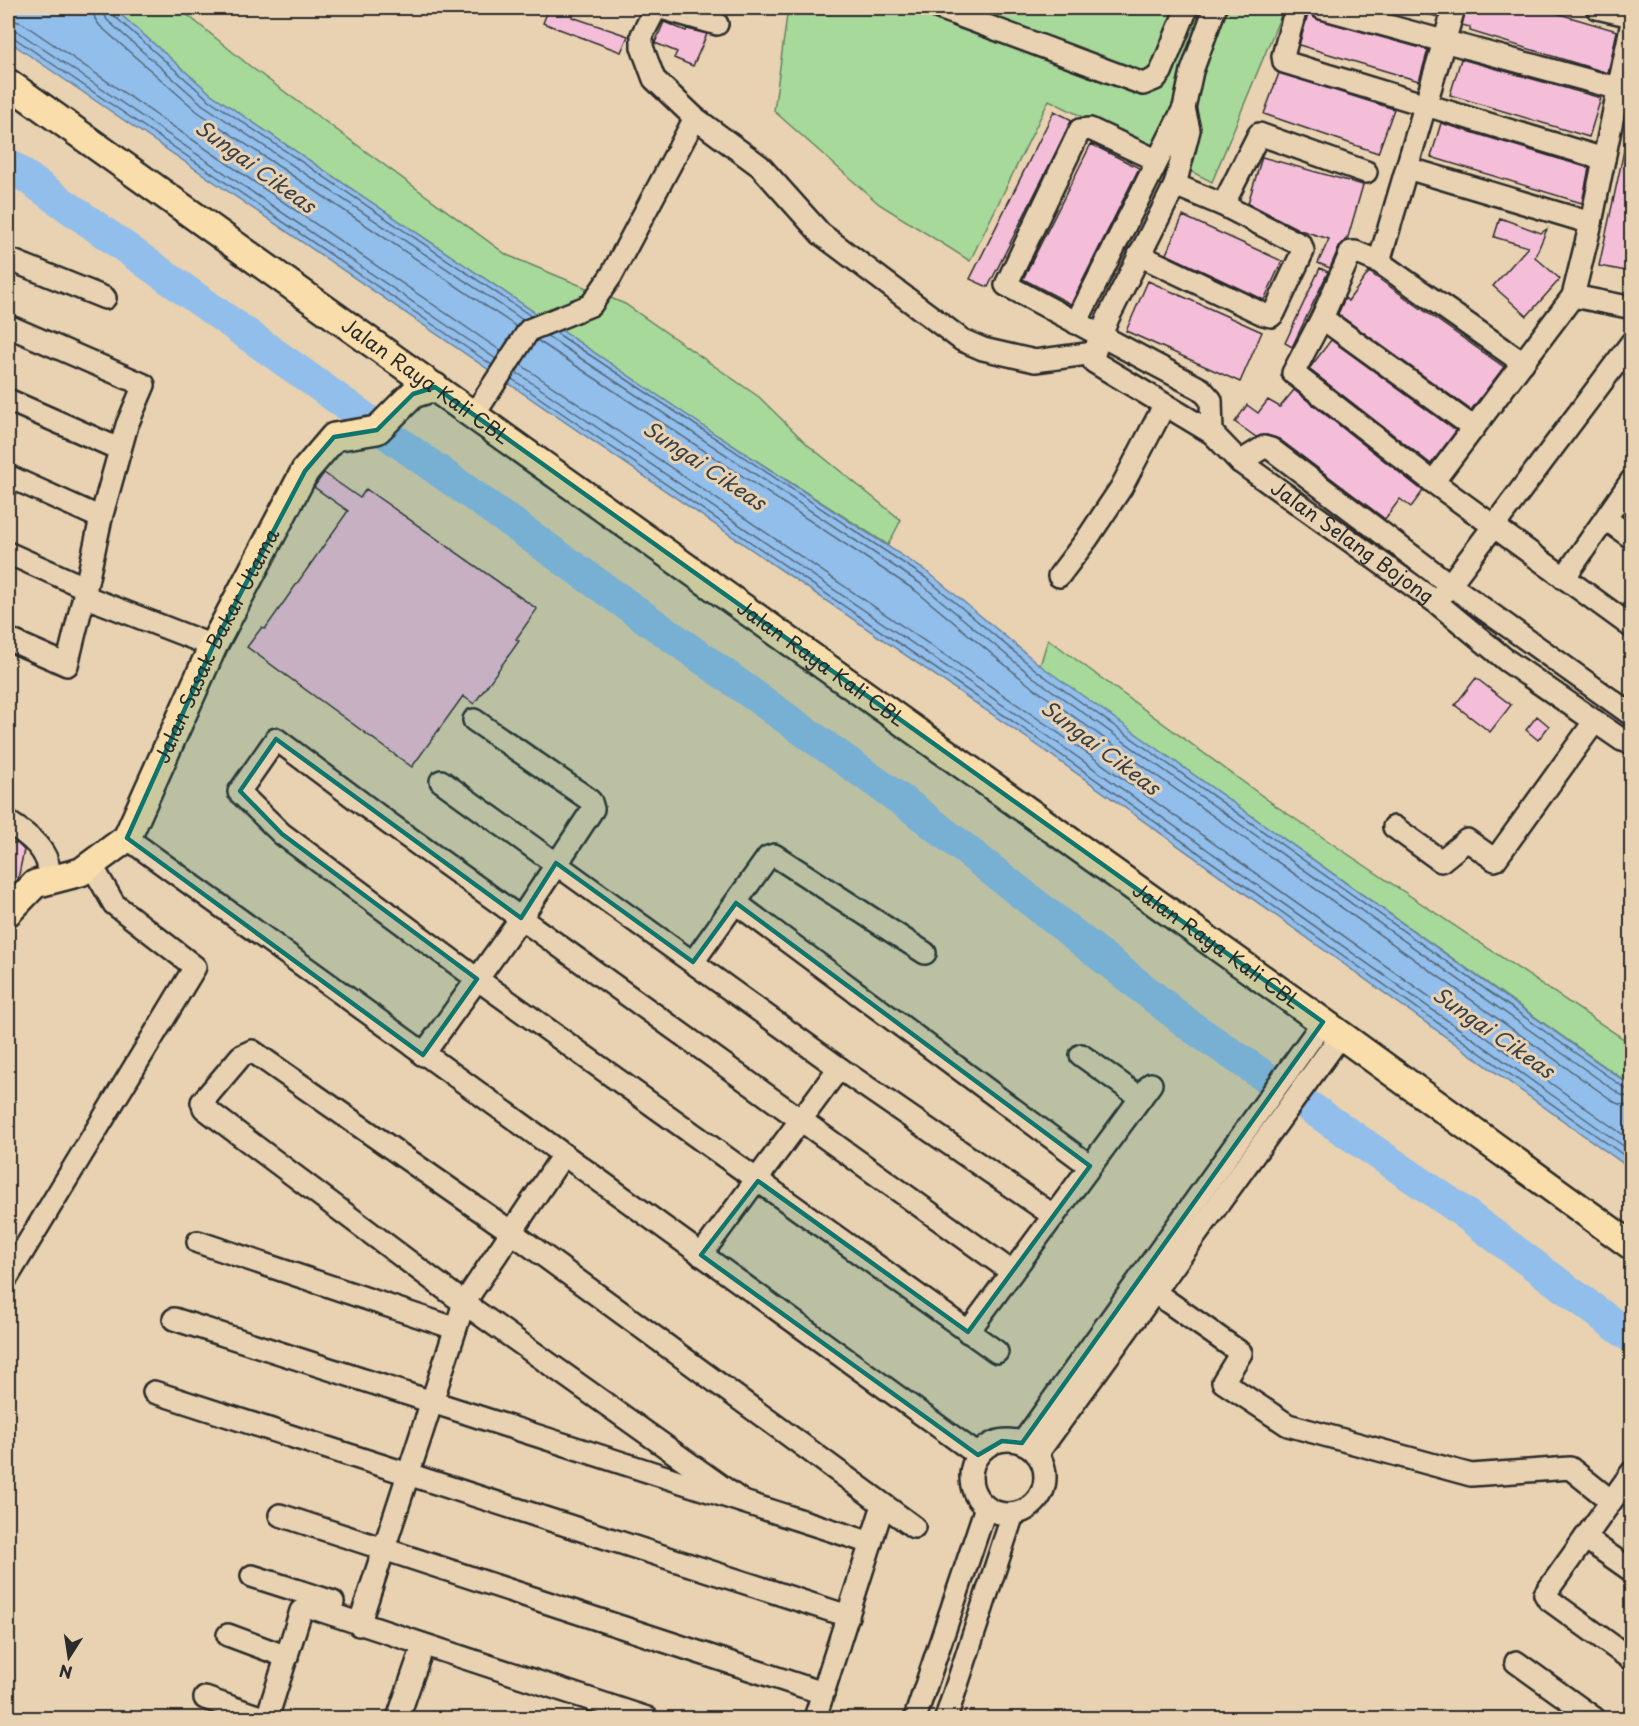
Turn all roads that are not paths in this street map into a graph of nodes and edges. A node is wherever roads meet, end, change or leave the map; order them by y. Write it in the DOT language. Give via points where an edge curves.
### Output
graph roads {
  1 [pos="656,8"];
  2 [pos="661,8"];
  3 [pos="1215,8"];
  4 [pos="1296,8"];
  5 [pos="1322,8"];
  6 [pos="1454,8"];
  7 [pos="1597,8"];
  8 [pos="1180,9"];
  9 [pos="951,10"];
  10 [pos="1627,15"];
  11 [pos="717,24"];
  12 [pos="1444,42"];
  13 [pos="8,83"];
  14 [pos="1620,88"];
  15 [pos="1424,105"];
  16 [pos="1184,108"];
  17 [pos="695,118"];
  18 [pos="1160,154"];
  19 [pos="1604,159"];
  20 [pos="1182,160"];
  21 [pos="1407,168"];
  22 [pos="1366,172"];
  23 [pos="1175,185"];
  24 [pos="1223,205"];
  25 [pos="1591,223"];
  26 [pos="1139,255"];
  27 [pos="8,259"];
  28 [pos="1379,262"];
  29 [pos="1573,297"];
  30 [pos="105,298"];
  31 [pos="1630,311"];
  32 [pos="1322,318"];
  33 [pos="8,326"];
  34 [pos="1089,334"];
  35 [pos="1632,342"];
  36 [pos="1523,363"];
  37 [pos="435,387"];
  38 [pos="8,400"];
  39 [pos="1164,406"];
  40 [pos="476,408"];
  41 [pos="1474,428"];
  42 [pos="1212,433"];
  43 [pos="119,449"];
  44 [pos="1240,462"];
  45 [pos="8,476"];
  46 [pos="1632,480"];
  47 [pos="1433,482"];
  48 [pos="101,518"];
  49 [pos="1606,519"];
  50 [pos="1493,525"];
  51 [pos="1632,538"];
  52 [pos="8,554"];
  53 [pos="1059,576"];
  54 [pos="1564,578"];
  55 [pos="1449,584"];
  56 [pos="85,592"];
  57 [pos="1437,603"];
  58 [pos="1632,627"];
  59 [pos="8,639"];
  60 [pos="213,646"];
  61 [pos="1632,715"];
  62 [pos="474,720"];
  63 [pos="1595,721"];
  64 [pos="1632,743"];
  65 [pos="441,781"];
  66 [pos="8,822"];
  67 [pos="1394,827"];
  68 [pos="127,838"];
  69 [pos="91,864"];
  70 [pos="556,864"];
  71 [pos="56,878"];
  72 [pos="736,903"];
  73 [pos="8,912"];
  74 [pos="521,918"];
  75 [pos="925,953"];
  76 [pos="693,962"];
  77 [pos="477,979"];
  78 [pos="1332,1029"];
  79 [pos="423,1055"];
  80 [pos="1081,1055"];
  81 [pos="839,1068"];
  82 [pos="801,1120"];
  83 [pos="1233,1146"];
  84 [pos="563,1155"];
  85 [pos="1250,1159"];
  86 [pos="1090,1166"];
  87 [pos="758,1181"];
  88 [pos="1054,1216"];
  89 [pos="510,1231"];
  90 [pos="198,1242"];
  91 [pos="1632,1246"];
  92 [pos="701,1255"];
  93 [pos="1012,1272"];
  94 [pos="8,1276"];
  95 [pos="1154,1293"];
  96 [pos="464,1303"];
  97 [pos="174,1319"];
  98 [pos="454,1328"];
  99 [pos="968,1332"];
  100 [pos="997,1352"];
  101 [pos="154,1392"];
  102 [pos="430,1401"];
  103 [pos="1029,1449"];
  104 [pos="978,1455"];
  105 [pos="407,1474"];
  106 [pos="1624,1488"];
  107 [pos="742,1501"];
  108 [pos="884,1505"];
  109 [pos="986,1507"];
  110 [pos="1013,1514"];
  111 [pos="280,1515"];
  112 [pos="914,1527"];
  113 [pos="1585,1538"];
  114 [pos="871,1543"];
  115 [pos="383,1549"];
  116 [pos="1632,1571"];
  117 [pos="252,1576"];
  118 [pos="848,1616"];
  119 [pos="361,1618"];
  120 [pos="228,1635"];
  121 [pos="423,1646"];
  122 [pos="287,1657"];
  123 [pos="1632,1659"];
  124 [pos="1516,1662"];
  125 [pos="823,1694"];
  126 [pos="205,1698"];
  127 [pos="265,1719"];
  128 [pos="398,1719"];
  129 [pos="647,1719"];
  130 [pos="815,1719"];
  131 [pos="915,1719"];
  132 [pos="946,1719"];
  133 [pos="1594,1719"];
  1 -- 17 [label="street" via="642,35 646,57 654,79"];
  2 -- 11 [label="street"];
  3 -- 16 [label="street" via="1192,71"];
  4 -- 15 [label="street" via="1284,62"];
  5 -- 12 [label="street"];
  6 -- 12 [label="street"];
  7 -- 10 [label="street"];
  8 -- 9 [label="street" via="1161,72 1143,84"];
  10 -- 14 [label="street"];
  12 -- 14 [label="street"];
  12 -- 15 [label="street"];
  13 -- 37 [label="main road, Jalan Raya Kali CBL"];
  14 -- 19 [label="street"];
  15 -- 19 [label="street"];
  15 -- 21 [label="street"];
  16 -- 18 [label="street"];
  16 -- 20 [label="street" via="1189,130"];
  17 -- 34 [label="street" via="760,166 821,234 962,340 1035,361"];
  17 -- 40 [label="street" via="611,276 591,305 529,330"];
  18 -- 20 [label="street" via="1176,148"];
  18 -- 34 [label="street"];
  18 -- 34 [label="street" via="1090,129 1080,130 1006,285"];
  19 -- 25 [label="street"];
  20 -- 23 [label="street"];
  21 -- 25 [label="street"];
  21 -- 28 [label="street"];
  22 -- 24 [label="street" via="1259,134"];
  23 -- 24 [label="street"];
  23 -- 26 [label="street"];
  24 -- 26 [label="street" via="1303,248 1270,316"];
  25 -- 29 [label="street"];
  26 -- 34 [label="street"];
  27 -- 30 [label="street"];
  28 -- 32 [label="street" via="1351,252"];
  28 -- 36 [label="street"];
  29 -- 31 [label="street"];
  29 -- 36 [label="street"];
  32 -- 41 [label="street"];
  32 -- 47 [label="street" via="1286,368"];
  33 -- 43 [label="street" via="144,385"];
  34 -- 39 [label="street, Jalan Selang Bojong" via="1096,365"];
  34 -- 42 [label="street" via="1208,394"];
  35 -- 50 [label="street"];
  36 -- 41 [label="street"];
  37 -- 40 [label="main road, Jalan Raya Kali CBL"];
  37 -- 60 [label="main road, Jalan Sasak Bakar Utama" via="413,394 377,430 334,437 305,471"];
  38 -- 43 [label="street"];
  39 -- 42 [label="street, Jalan Selang Bojong"];
  39 -- 53 [label="street" via="1120,488"];
  40 -- 78 [label="main road, Jalan Raya Kali CBL"];
  41 -- 47 [label="street"];
  42 -- 44 [label="street, Jalan Selang Bojong"];
  43 -- 48 [label="street"];
  44 -- 55 [label="street" via="1264,447 1271,449"];
  44 -- 57 [label="street, Jalan Selang Bojong"];
  45 -- 48 [label="street"];
  46 -- 49 [label="street"];
  47 -- 50 [label="street"];
  48 -- 56 [label="street"];
  49 -- 51 [label="street"];
  49 -- 54 [label="street"];
  50 -- 54 [label="street"];
  50 -- 55 [label="street"];
  52 -- 56 [label="street"];
  54 -- 58 [label="street"];
  55 -- 57 [label="street"];
  55 -- 61 [label="street"];
  56 -- 59 [label="street" via="67,665"];
  56 -- 60 [label="street"];
  57 -- 63 [label="street, Jalan Selang Bojong" via="1506,660"];
  60 -- 68 [label="main road, Jalan Sasak Bakar Utama"];
  62 -- 70 [label="street" via="591,802 592,814"];
  63 -- 64 [label="street, Jalan Selang Bojong"];
  63 -- 67 [label="street" via="1495,860 1467,840 1441,861"];
  65 -- 70 [label="street"];
  66 -- 71 [label="street" via="44,854"];
  68 -- 69 [label="main road"];
  68 -- 79 [label="street"];
  69 -- 71 [label="main road" via="81,872"];
  69 -- 94 [label="street" via="114,904 195,967"];
  70 -- 74 [label="street"];
  70 -- 76 [label="street"];
  71 -- 73 [label="main road" via="30,888"];
  72 -- 75 [label="street" via="769,855 777,855"];
  72 -- 76 [label="street"];
  72 -- 86 [label="street"];
  74 -- 77 [label="street"];
  74 -- 77 [label="street" via="276,739 239,792 282,834"];
  74 -- 82 [label="street"];
  76 -- 81 [label="street"];
  77 -- 79 [label="street"];
  77 -- 87 [label="street"];
  78 -- 83 [label="street" via="1284,1074"];
  78 -- 85 [label="street" via="1302,1086"];
  78 -- 91 [label="main road, Jalan Raya Kali CBL"];
  79 -- 84 [label="street"];
  80 -- 86 [label="street" via="1146,1091"];
  81 -- 82 [label="street"];
  81 -- 88 [label="street"];
  82 -- 87 [label="street"];
  82 -- 93 [label="street"];
  83 -- 85 [label="street"];
  83 -- 103 [label="street"];
  84 -- 89 [label="street"];
  84 -- 92 [label="street"];
  85 -- 95 [label="street"];
  86 -- 88 [label="street"];
  87 -- 92 [label="street"];
  87 -- 99 [label="street"];
  88 -- 93 [label="street"];
  89 -- 96 [label="street"];
  89 -- 96 [label="street" via="252,1051 241,1056 202,1102 204,1108"];
  89 -- 108 [label="street"];
  90 -- 98 [label="street"];
  92 -- 104 [label="street"];
  93 -- 99 [label="street"];
  95 -- 103 [label="street"];
  95 -- 106 [label="street" via="1241,1353 1223,1382 1288,1425 1471,1475 1570,1468"];
  96 -- 98 [label="street"];
  96 -- 107 [label="street"];
  97 -- 102 [label="street"];
  98 -- 102 [label="street"];
  99 -- 100 [label="street"];
  101 -- 105 [label="street"];
  102 -- 105 [label="street"];
  102 -- 107 [label="street"];
  103 -- 104 [label="street" via="1002,1441"];
  103 -- 110 [label="street" via="1045,1472 1043,1491 1031,1507"];
  104 -- 109 [label="street" via="971,1483"];
  105 -- 115 [label="street"];
  105 -- 118 [label="street"];
  106 -- 113 [label="street"];
  107 -- 114 [label="street"];
  108 -- 112 [label="street"];
  108 -- 114 [label="street"];
  109 -- 110 [label="street"];
  109 -- 131 [label="street"];
  110 -- 132 [label="street"];
  111 -- 115 [label="street"];
  113 -- 116 [label="street"];
  113 -- 123 [label="street" via="1545,1594"];
  114 -- 118 [label="street"];
  115 -- 119 [label="street"];
  115 -- 125 [label="street"];
  117 -- 119 [label="street"];
  118 -- 125 [label="street"];
  119 -- 121 [label="street"];
  119 -- 122 [label="street" via="305,1608"];
  120 -- 122 [label="street"];
  121 -- 128 [label="street"];
  121 -- 129 [label="street"];
  122 -- 127 [label="street"];
  124 -- 133 [label="street"];
  125 -- 130 [label="street"];
  126 -- 127 [label="street"];
}
